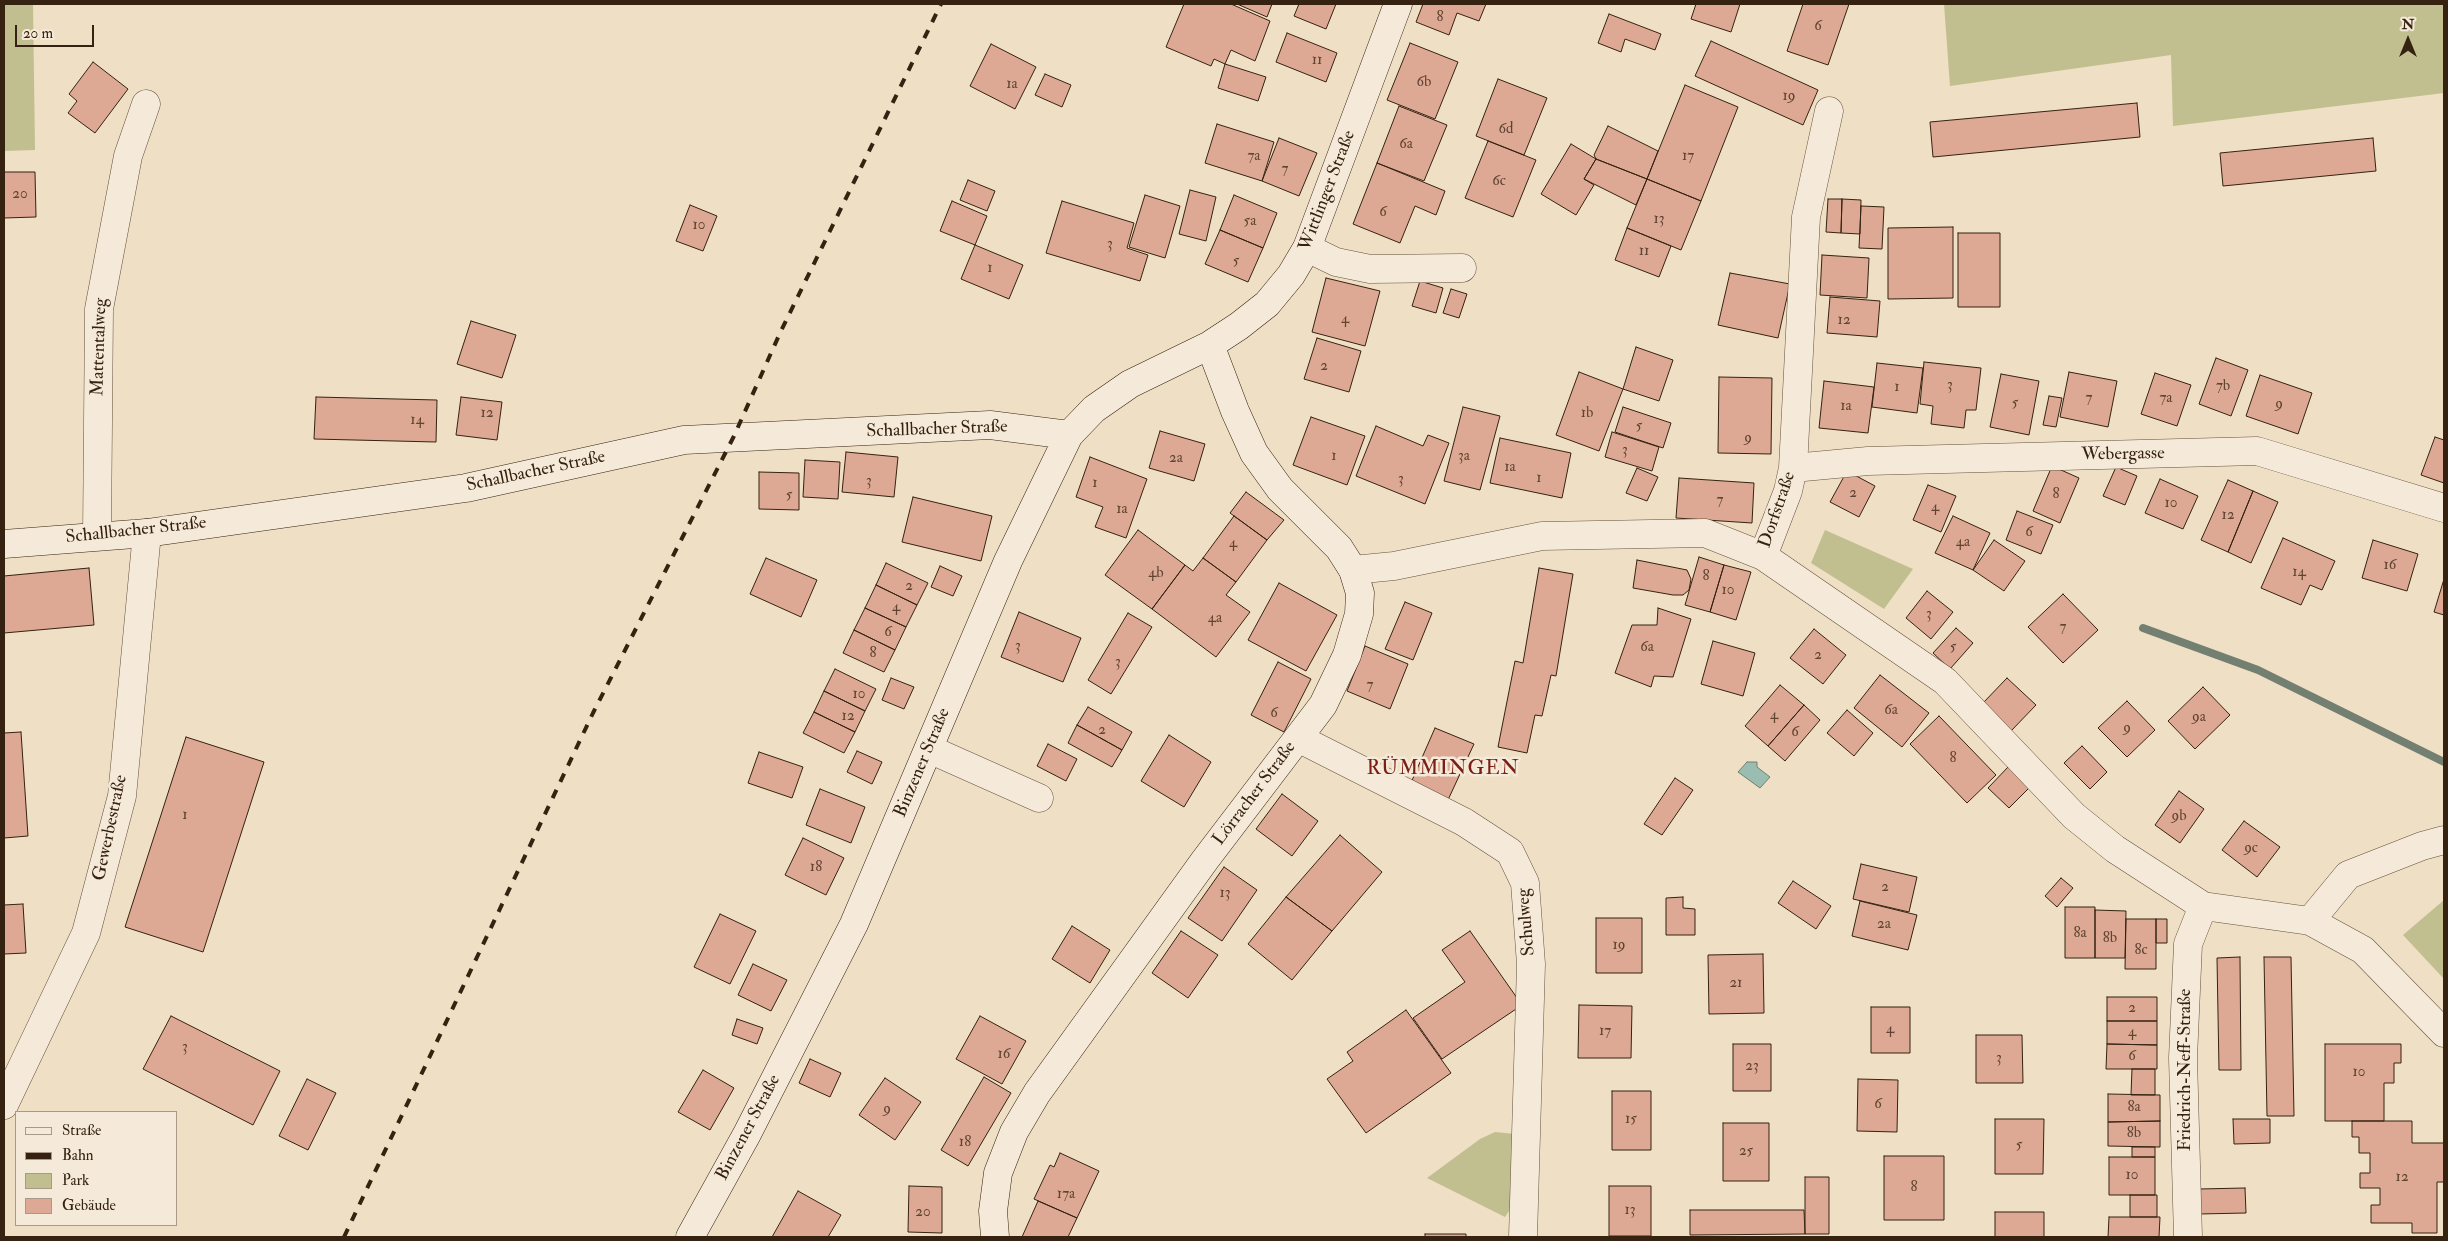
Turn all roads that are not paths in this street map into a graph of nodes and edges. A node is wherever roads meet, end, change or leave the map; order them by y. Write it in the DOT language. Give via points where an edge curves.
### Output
graph roads {
  1 [pos="1398,4"];
  2 [pos="146,104"];
  3 [pos="1829,111"];
  4 [pos="1307,248"];
  5 [pos="1462,268"];
  6 [pos="1210,346"];
  7 [pos="1069,435"];
  8 [pos="1793,468"];
  9 [pos="2444,508"];
  10 [pos="147,532"];
  11 [pos="97,536"];
  12 [pos="4,544"];
  13 [pos="1763,556"];
  14 [pos="1352,570"];
  15 [pos="1298,738"];
  16 [pos="929,748"];
  17 [pos="1039,798"];
  18 [pos="2444,840"];
  19 [pos="2203,906"];
  20 [pos="2310,922"];
  21 [pos="2444,1034"];
  22 [pos="4,1105"];
  23 [pos="690,1237"];
  24 [pos="995,1237"];
  25 [pos="1523,1237"];
  26 [pos="2188,1237"];
  1 -- 4 [label="street, Wittlinger Straße"];
  2 -- 11 [label="street, Mattentalweg" via="128,156 99,310"];
  3 -- 8 [label="street, Dorfstraße" via="1806,217"];
  4 -- 5 [label="street" via="1336,262 1370,269"];
  4 -- 6 [label="street, Wittlinger Straße" via="1272,299"];
  6 -- 7 [label="street, Binzener Straße" via="1130,384 1094,409"];
  6 -- 14 [label="street, Lörracher Straße" via="1254,454 1280,490 1339,548"];
  7 -- 10 [label="street, Schallbacher Straße" via="990,425 684,440 466,488"];
  7 -- 16 [label="street, Binzener Straße" via="1008,562"];
  8 -- 9 [label="street, Webergasse" via="1868,460 2258,451"];
  8 -- 13 [label="street, Dorfstraße" via="1788,491"];
  10 -- 11 [label="street, Schallbacher Straße"];
  10 -- 22 [label="street, Gewerbestraße" via="122,796 86,933"];
  11 -- 12 [label="street, Schallbacher Straße"];
  13 -- 14 [label="street, Dorfstraße" via="1705,532 1542,536 1394,566"];
  13 -- 19 [label="street" via="1945,681 2074,816 2115,850"];
  14 -- 15 [label="street, Lörracher Straße" via="1360,600 1347,655 1323,705"];
  15 -- 24 [label="street, Lörracher Straße" via="1205,860 1037,1093 1014,1132 998,1173 993,1211"];
  15 -- 25 [label="street, Schulweg" via="1464,822 1510,852 1526,883 1531,964"];
  16 -- 17 [label="street"];
  16 -- 23 [label="street, Binzener Straße" via="854,924 747,1134"];
  18 -- 20 [label="street" via="2348,875"];
  19 -- 20 [label="street"];
  19 -- 26 [label="street, Friedrich-Neff-Straße" via="2188,944 2183,1048"];
  20 -- 21 [label="street" via="2363,950"];
}
